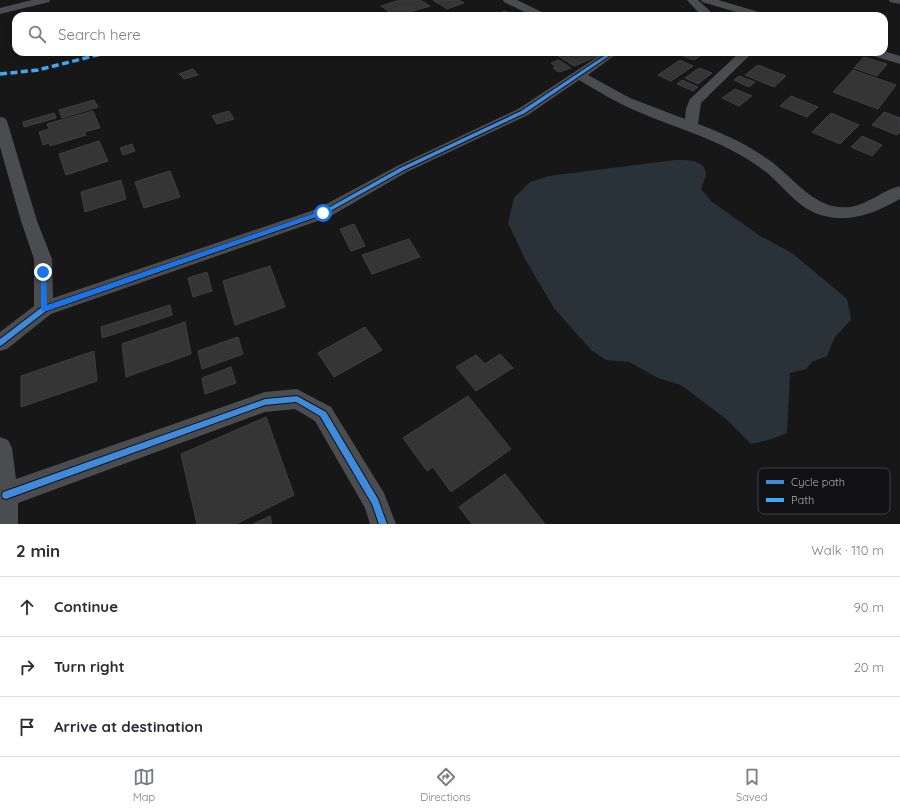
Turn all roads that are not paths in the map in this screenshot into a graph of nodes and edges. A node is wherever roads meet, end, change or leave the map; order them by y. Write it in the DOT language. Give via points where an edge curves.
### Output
graph roads {
  1 [pos="45,0"];
  2 [pos="508,0"];
  3 [pos="692,0"];
  4 [pos="706,0"];
  5 [pos="894,0"];
  6 [pos="900,2"];
  7 [pos="0,11"];
  8 [pos="534,12"];
  9 [pos="704,12"];
  10 [pos="741,12"];
  11 [pos="607,56"];
  12 [pos="743,56"];
  13 [pos="887,56"];
  14 [pos="900,60"];
  15 [pos="580,75"];
  16 [pos="0,121"];
  17 [pos="690,125"];
  18 [pos="900,191"];
  19 [pos="44,309"];
  20 [pos="0,342"];
  21 [pos="0,448"];
  22 [pos="6,495"];
  23 [pos="5,524"];
  24 [pos="383,524"];
  1 -- 7 [label="street"];
  2 -- 8 [label="street"];
  3 -- 9 [label="street"];
  4 -- 10 [label="street"];
  5 -- 6 [label="street"];
  11 -- 15 [label="street"];
  12 -- 17 [label="street" via="695,102"];
  13 -- 14 [label="street"];
  15 -- 17 [label="street" via="633,105"];
  15 -- 19 [label="street" via="523,112 402,169 323,213"];
  16 -- 19 [label="street" via="29,221 43,259"];
  17 -- 18 [label="street" via="738,146 778,174 801,198 833,213 871,208"];
  19 -- 20 [label="street"];
  21 -- 22 [label="street"];
  22 -- 23 [label="street"];
  22 -- 24 [label="street" via="265,402 297,399 323,414 375,502"];
}
